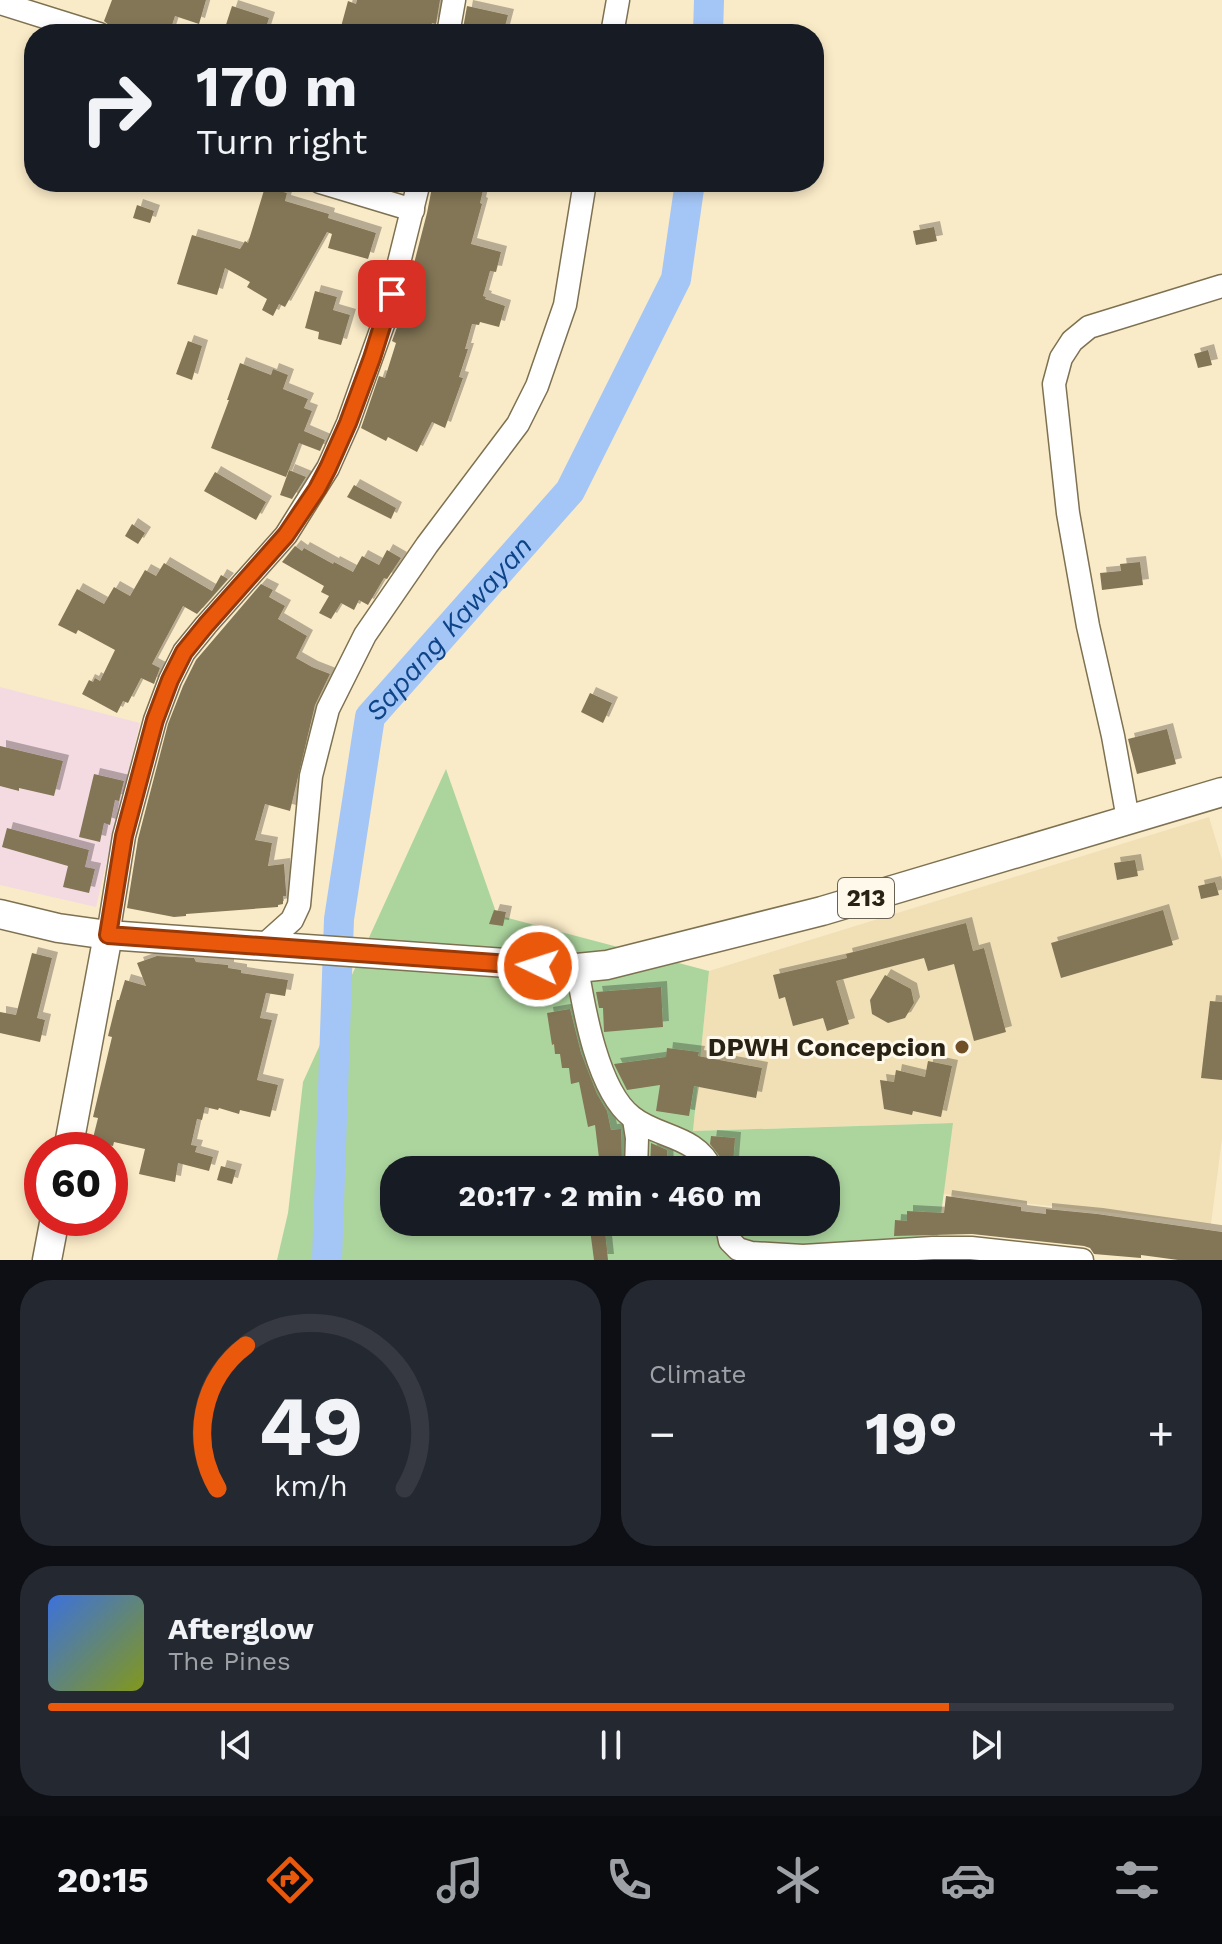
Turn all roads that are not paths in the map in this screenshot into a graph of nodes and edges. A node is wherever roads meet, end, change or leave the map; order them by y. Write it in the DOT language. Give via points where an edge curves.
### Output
graph roads {
  1 [pos="454,0"];
  2 [pos="618,0"];
  3 [pos="0,3"];
  4 [pos="67,24"];
  5 [pos="450,24"];
  6 [pos="614,24"];
  7 [pos="353,192"];
  8 [pos="417,192"];
  9 [pos="583,192"];
  10 [pos="413,210"];
  11 [pos="1222,286"];
  12 [pos="1222,792"];
  13 [pos="1128,819"];
  14 [pos="0,914"];
  15 [pos="108,935"];
  16 [pos="274,947"];
  17 [pos="577,968"];
  18 [pos="634,1119"];
  19 [pos="71,1132"];
  20 [pos="636,1156"];
  21 [pos="704,1156"];
  22 [pos="52,1236"];
  23 [pos="729,1236"];
  24 [pos="47,1260"];
  25 [pos="1082,1260"];
  1 -- 5 [label="street"];
  2 -- 6 [label="street"];
  3 -- 4 [label="street"];
  7 -- 10 [label="street"];
  8 -- 10 [label="street"];
  9 -- 16 [label="street" via="565,305 537,386 518,424 365,635 328,709 311,776 299,905"];
  10 -- 15 [label="street" via="372,358 328,468 286,535 184,652 170,680 124,836"];
  11 -- 13 [label="street" via="1089,327 1061,358 1054,384 1068,513"];
  12 -- 13 [label="main road, 213"];
  13 -- 17 [label="main road, 213" via="822,911"];
  14 -- 15 [label="main road, 213"];
  15 -- 16 [label="main road, 213"];
  15 -- 19 [label="main road"];
  16 -- 17 [label="main road, 213"];
  17 -- 18 [label="street" via="607,1084 617,1104"];
  18 -- 20 [label="street"];
  18 -- 21 [label="street"];
  22 -- 24 [label="main road"];
  23 -- 25 [label="street" via="738,1249 751,1253 803,1256 971,1248"];
}
